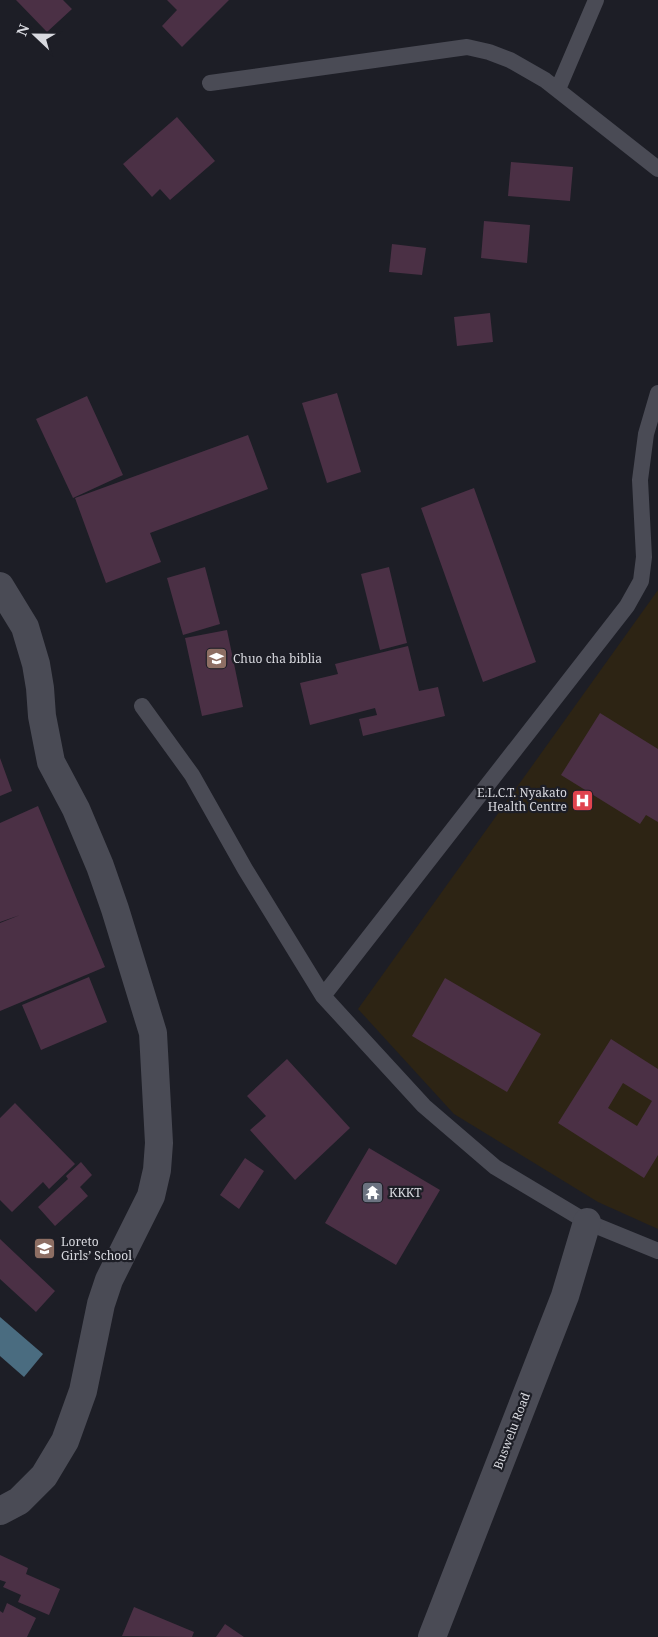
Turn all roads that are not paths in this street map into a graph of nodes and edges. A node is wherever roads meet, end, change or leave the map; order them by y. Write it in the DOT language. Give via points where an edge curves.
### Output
graph roads {
  1 [pos="596,0"];
  2 [pos="210,83"];
  3 [pos="558,89"];
  4 [pos="658,169"];
  5 [pos="658,393"];
  6 [pos="0,586"];
  7 [pos="142,706"];
  8 [pos="323,996"];
  9 [pos="587,1222"];
  10 [pos="658,1251"];
  11 [pos="0,1511"];
  12 [pos="432,1637"];
  1 -- 3 [label="lane"];
  2 -- 3 [label="lane" via="466,47 510,60"];
  3 -- 4 [label="lane"];
  5 -- 8 [label="lane" via="646,434 640,480 644,557 641,581 620,614"];
  6 -- 11 [label="street" via="25,627 36,664 51,762 76,809 100,866 153,1033 159,1143 151,1196 109,1280 83,1391 64,1441 44,1476 19,1501"];
  7 -- 8 [label="lane" via="192,775"];
  8 -- 9 [label="lane" via="424,1106 494,1167"];
  9 -- 10 [label="lane"];
  9 -- 12 [label="street, Buswelu Road" via="565,1296"];
}
